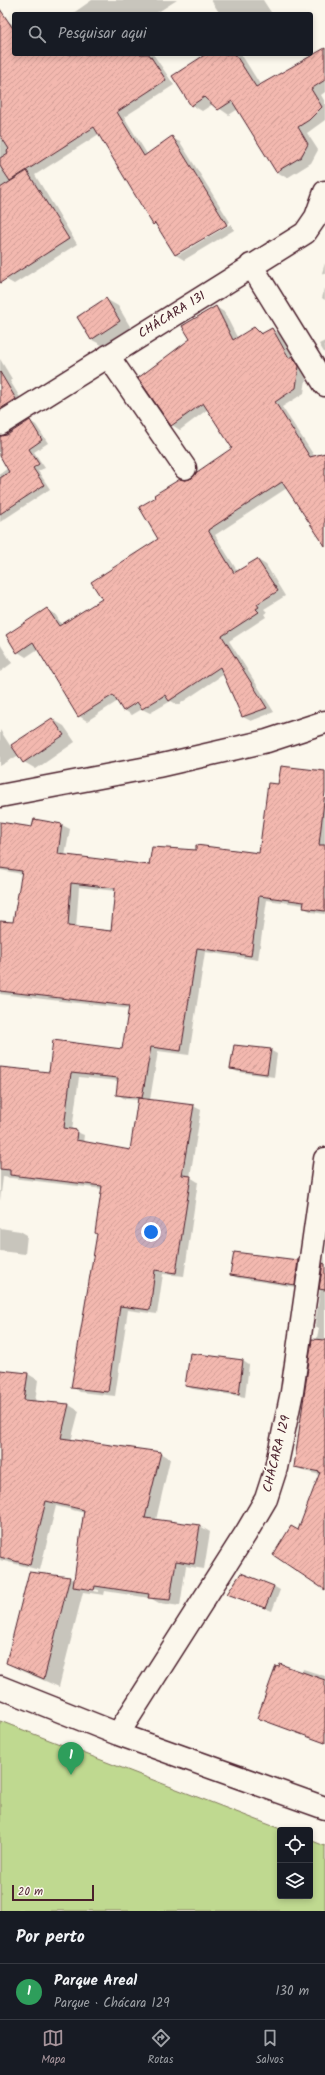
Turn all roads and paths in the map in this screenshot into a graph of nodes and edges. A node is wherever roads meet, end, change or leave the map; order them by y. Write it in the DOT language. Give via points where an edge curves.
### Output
graph roads {
  1 [pos="325,192"];
  2 [pos="251,266"];
  3 [pos="108,356"];
  4 [pos="325,384"];
  5 [pos="0,424"];
  6 [pos="185,468"];
  7 [pos="325,722"];
  8 [pos="0,796"];
  9 [pos="325,1159"];
  10 [pos="0,1687"];
  11 [pos="118,1734"];
  12 [pos="325,1808"];
  1 -- 2 [label="street, CHÁCARA 131" via="316,217 305,233"];
  2 -- 3 [label="street, CHÁCARA 131"];
  2 -- 4 [label="street"];
  3 -- 5 [label="street, CHÁCARA 131"];
  3 -- 6 [label="street"];
  7 -- 8 [label="street" via="267,741 158,766"];
  9 -- 11 [label="street, CHÁCARA 129" via="292,1392 276,1468 266,1498"];
  10 -- 11 [label="street"];
  11 -- 12 [label="street"];
}
